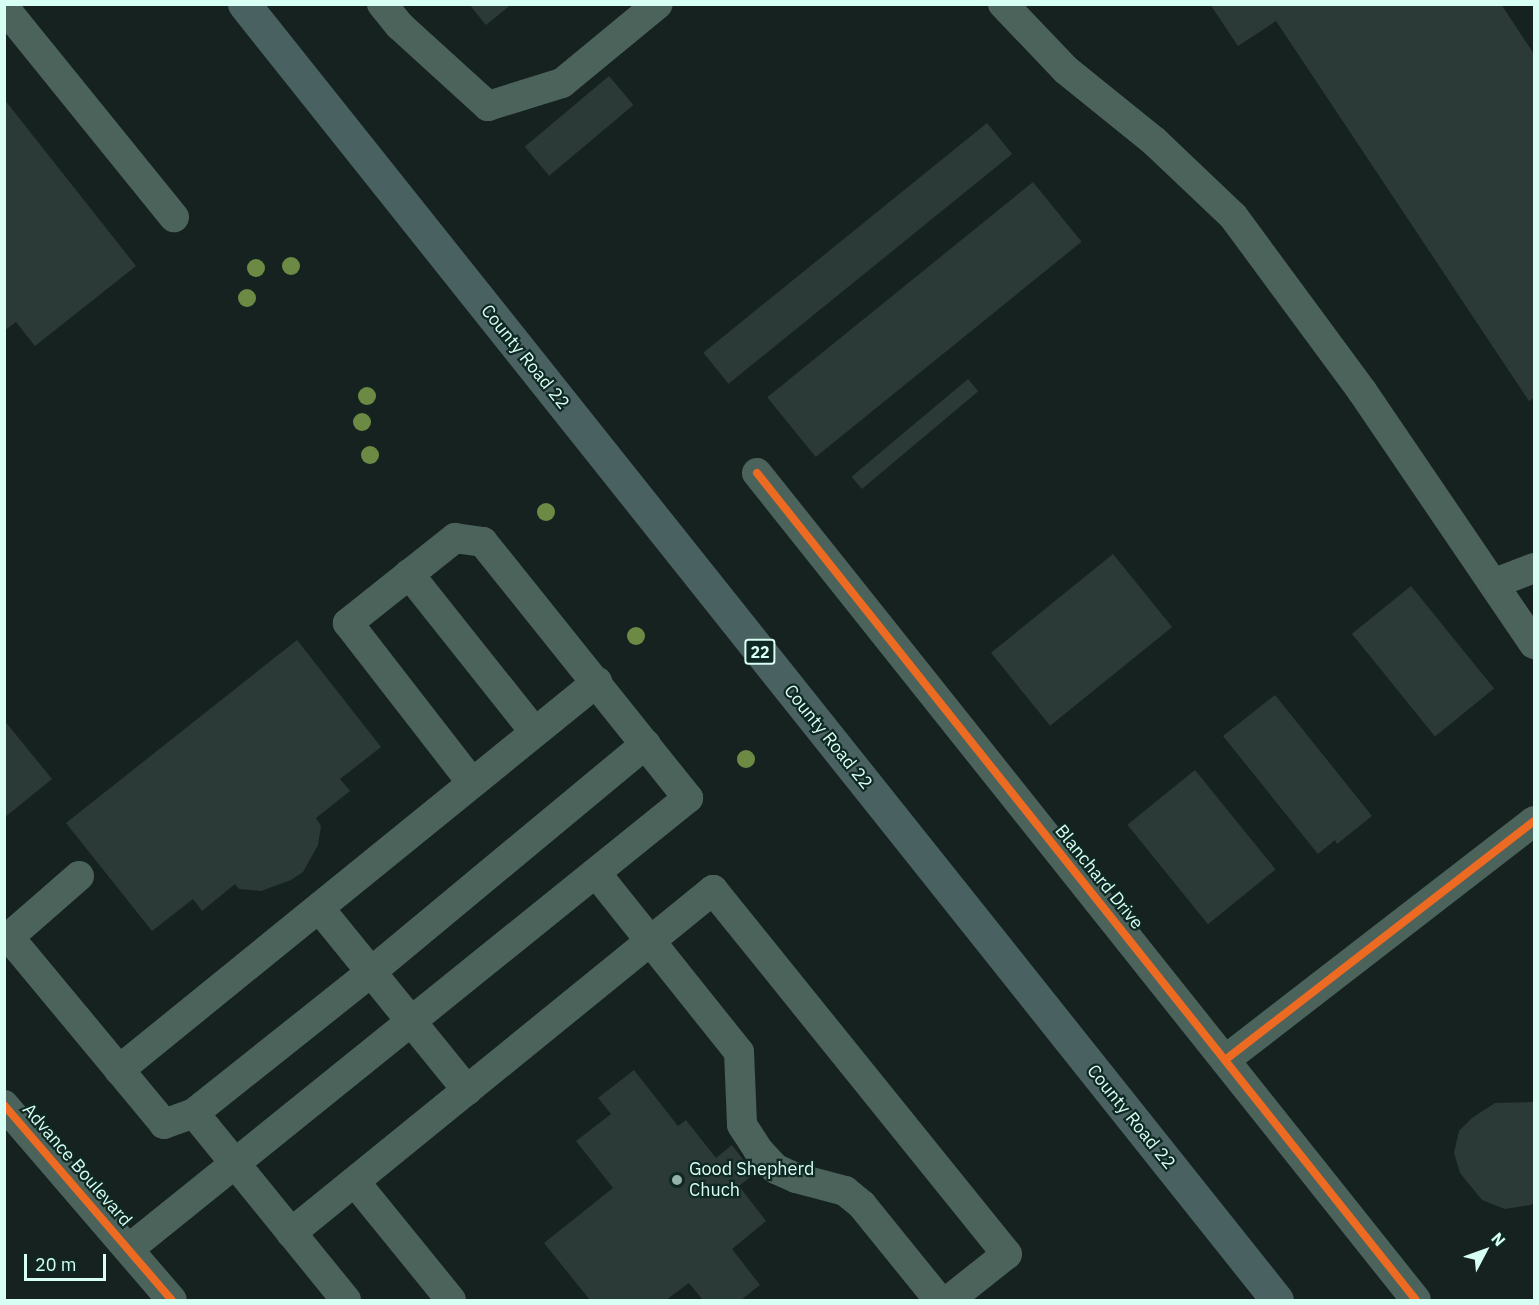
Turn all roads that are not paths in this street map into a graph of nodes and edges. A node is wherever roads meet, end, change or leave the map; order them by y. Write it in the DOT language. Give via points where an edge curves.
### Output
graph roads {
  1 [pos="244,4"];
  2 [pos="382,4"];
  3 [pos="658,4"];
  4 [pos="1003,4"];
  5 [pos="4,15"];
  6 [pos="174,217"];
  7 [pos="757,473"];
  8 [pos="1534,568"];
  9 [pos="409,574"];
  10 [pos="1494,583"];
  11 [pos="1534,645"];
  12 [pos="597,681"];
  13 [pos="534,731"];
  14 [pos="646,744"];
  15 [pos="472,783"];
  16 [pos="1534,821"];
  17 [pos="596,873"];
  18 [pos="78,876"];
  19 [pos="320,908"];
  20 [pos="651,941"];
  21 [pos="371,972"];
  22 [pos="410,1020"];
  23 [pos="1225,1060"];
  24 [pos="119,1070"];
  25 [pos="467,1090"];
  26 [pos="4,1104"];
  27 [pos="194,1113"];
  28 [pos="234,1162"];
  29 [pos="355,1182"];
  30 [pos="291,1233"];
  31 [pos="130,1248"];
  32 [pos="172,1300"];
  33 [pos="346,1300"];
  34 [pos="451,1300"];
  35 [pos="939,1300"];
  36 [pos="948,1300"];
  37 [pos="1277,1300"];
  38 [pos="1416,1300"];
  1 -- 37 [label="main road, County Road 22 / 22"];
  2 -- 3 [label="street" via="400,26 488,106 562,83"];
  4 -- 10 [label="street" via="1066,70 1154,141 1233,216 1362,391"];
  5 -- 6 [label="street" via="11,16"];
  7 -- 23 [label="street, Blanchard Drive"];
  8 -- 10 [label="street"];
  9 -- 12 [label="street" via="454,538 483,542"];
  9 -- 13 [label="street"];
  9 -- 15 [label="street" via="348,623"];
  10 -- 11 [label="street"];
  12 -- 13 [label="street"];
  12 -- 14 [label="street"];
  13 -- 15 [label="street"];
  14 -- 17 [label="street" via="688,798"];
  14 -- 21 [label="street"];
  15 -- 19 [label="street"];
  16 -- 23 [label="street"];
  17 -- 20 [label="street"];
  17 -- 22 [label="street"];
  18 -- 24 [label="street" via="9,937"];
  19 -- 21 [label="street"];
  19 -- 24 [label="street"];
  20 -- 25 [label="street"];
  20 -- 35 [label="street" via="739,1052 742,1125 758,1150 776,1169 845,1191 862,1205"];
  20 -- 36 [label="street" via="713,891 1007,1254"];
  21 -- 22 [label="street"];
  21 -- 27 [label="street"];
  22 -- 25 [label="street"];
  22 -- 28 [label="street"];
  23 -- 38 [label="street, Blanchard Drive"];
  24 -- 27 [label="street" via="164,1124"];
  25 -- 29 [label="street"];
  26 -- 31 [label="street, Advance Boulevard"];
  27 -- 28 [label="street"];
  28 -- 30 [label="street"];
  28 -- 31 [label="street"];
  29 -- 30 [label="street"];
  29 -- 34 [label="street"];
  30 -- 33 [label="street"];
  31 -- 32 [label="street, Advance Boulevard"];
}
